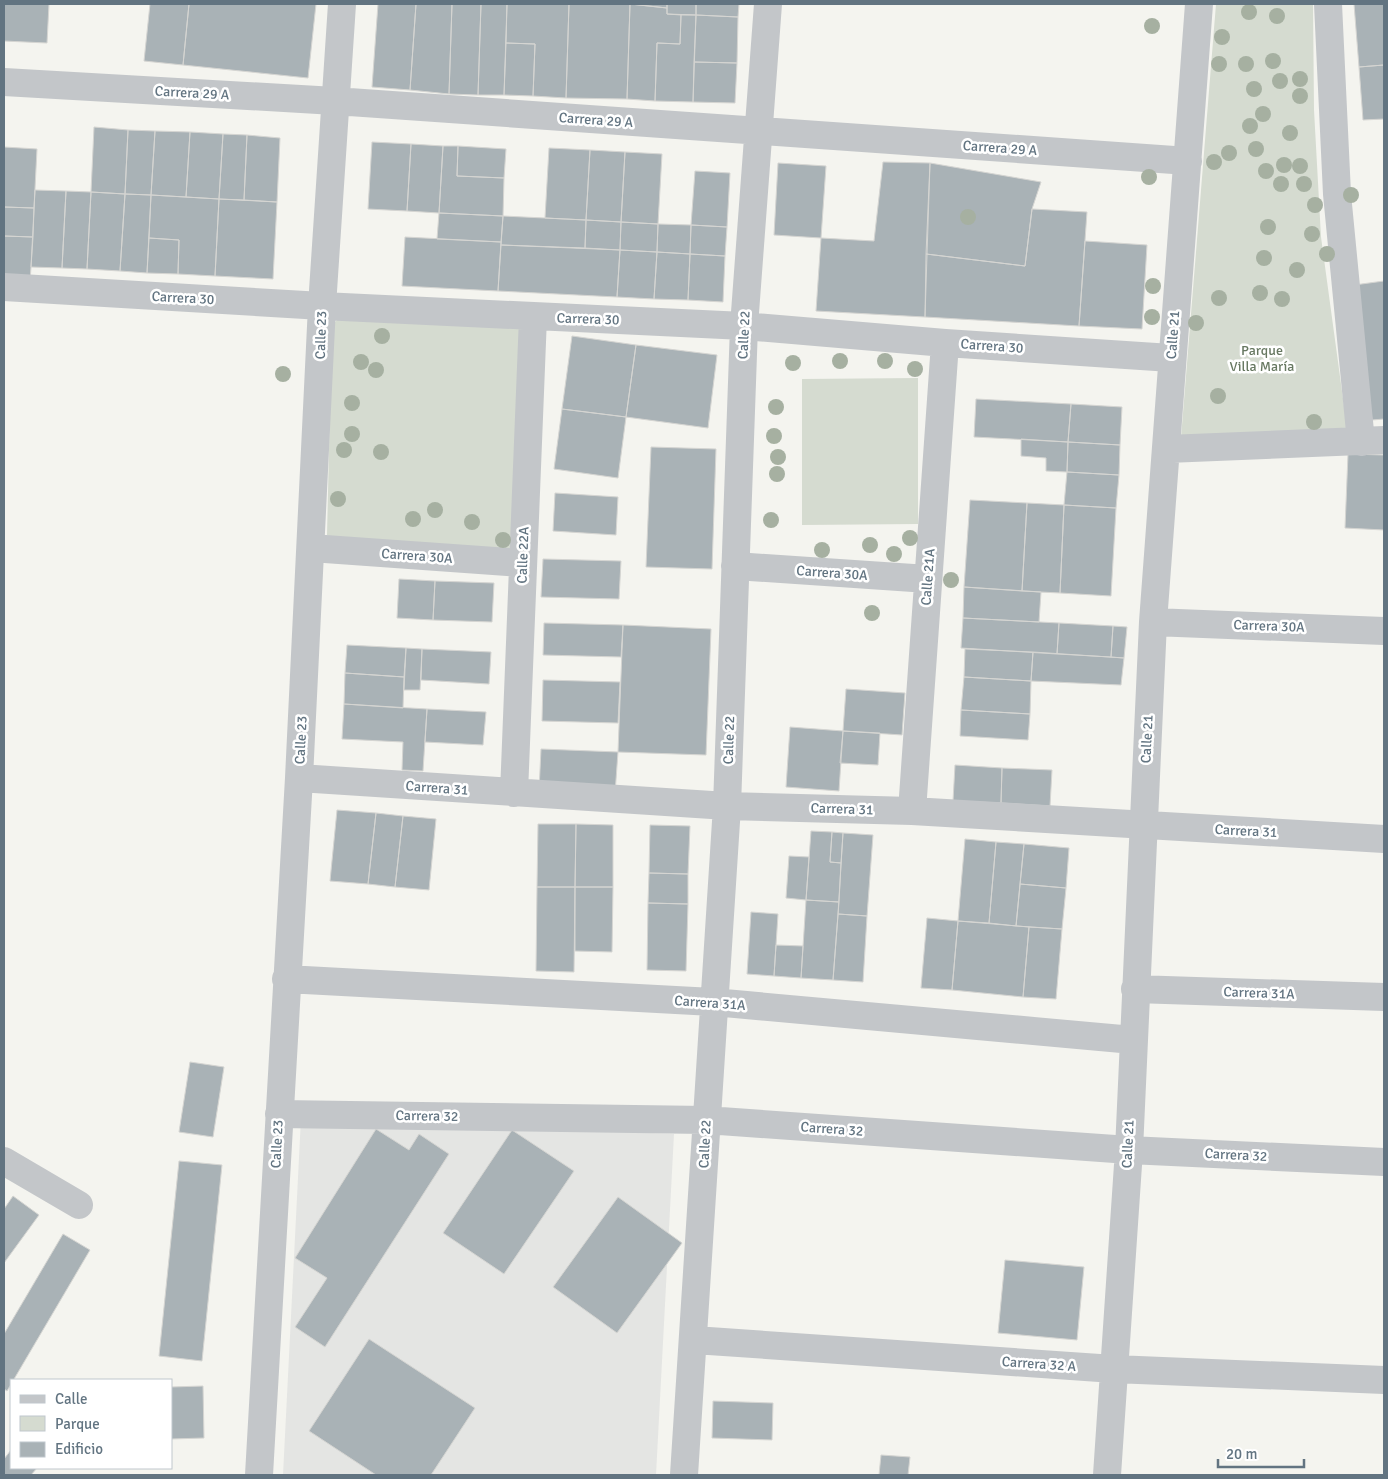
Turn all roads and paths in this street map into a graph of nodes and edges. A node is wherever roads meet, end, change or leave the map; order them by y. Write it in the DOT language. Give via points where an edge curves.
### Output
graph roads {
  1 [pos="342,4"];
  2 [pos="768,4"];
  3 [pos="1199,4"];
  4 [pos="1328,4"];
  5 [pos="4,82"];
  6 [pos="335,101"];
  7 [pos="758,132"];
  8 [pos="1188,161"];
  9 [pos="4,287"];
  10 [pos="322,306"];
  11 [pos="533,317"];
  12 [pos="744,326"];
  13 [pos="945,343"];
  14 [pos="1171,358"];
  15 [pos="1373,441"];
  16 [pos="1167,449"];
  17 [pos="311,548"];
  18 [pos="522,563"];
  19 [pos="735,566"];
  20 [pos="928,579"];
  21 [pos="1153,622"];
  22 [pos="1384,631"];
  23 [pos="299,778"];
  24 [pos="514,793"];
  25 [pos="727,806"];
  26 [pos="912,811"];
  27 [pos="1143,825"];
  28 [pos="1384,839"];
  29 [pos="286,979"];
  30 [pos="1135,989"];
  31 [pos="1384,997"];
  32 [pos="713,1002"];
  33 [pos="1133,1040"];
  34 [pos="279,1114"];
  35 [pos="706,1120"];
  36 [pos="1129,1150"];
  37 [pos="4,1161"];
  38 [pos="1384,1162"];
  39 [pos="79,1205"];
  40 [pos="694,1340"];
  41 [pos="1114,1369"];
  42 [pos="1384,1380"];
  43 [pos="259,1475"];
  44 [pos="684,1475"];
  45 [pos="1107,1475"];
  1 -- 6 [label="street, Calle 23"];
  2 -- 7 [label="street, Calle 22"];
  3 -- 8 [label="street, Calle 21"];
  4 -- 15 [label="street" via="1337,194"];
  5 -- 6 [label="street, Carrera 29 A"];
  6 -- 7 [label="street, Carrera 29 A"];
  6 -- 10 [label="street, Calle 23"];
  7 -- 8 [label="street, Carrera 29 A"];
  7 -- 12 [label="street, Calle 22"];
  8 -- 14 [label="street, Calle 21"];
  9 -- 10 [label="street, Carrera 30"];
  10 -- 11 [label="street, Carrera 30"];
  10 -- 17 [label="street, Calle 23"];
  11 -- 12 [label="street, Carrera 30"];
  11 -- 18 [label="street, Calle 22A"];
  12 -- 13 [label="street, Carrera 30"];
  12 -- 19 [label="street, Calle 22"];
  13 -- 14 [label="street, Carrera 30"];
  13 -- 20 [label="street, Calle 21A"];
  14 -- 16 [label="street, Calle 21"];
  15 -- 16 [label="street"];
  16 -- 21 [label="street, Calle 21"];
  17 -- 18 [label="street, Carrera 30A"];
  17 -- 23 [label="street, Calle 23"];
  18 -- 24 [label="street, Calle 22A"];
  19 -- 20 [label="street, Carrera 30A"];
  19 -- 25 [label="street, Calle 22"];
  20 -- 26 [label="street, Calle 21A"];
  21 -- 22 [label="street, Carrera 30A"];
  21 -- 27 [label="street, Calle 21"];
  23 -- 24 [label="street, Carrera 31"];
  23 -- 29 [label="street, Calle 23"];
  24 -- 25 [label="street, Carrera 31"];
  25 -- 26 [label="street, Carrera 31"];
  25 -- 32 [label="street, Calle 22"];
  26 -- 27 [label="street, Carrera 31"];
  27 -- 28 [label="street, Carrera 31"];
  27 -- 30 [label="street, Calle 21"];
  29 -- 32 [label="street, Carrera 31A"];
  29 -- 34 [label="street, Calle 23"];
  30 -- 31 [label="street, Carrera 31A"];
  30 -- 33 [label="street, Calle 21"];
  32 -- 33 [label="street, Carrera 31A"];
  32 -- 35 [label="street, Calle 22"];
  33 -- 36 [label="street, Calle 21"];
  34 -- 35 [label="street, Carrera 32"];
  34 -- 43 [label="street, Calle 23"];
  35 -- 36 [label="street, Carrera 32"];
  35 -- 40 [label="street, Calle 22"];
  36 -- 38 [label="street, Carrera 32"];
  36 -- 41 [label="street, Calle 21"];
  37 -- 39 [label="street"];
  40 -- 41 [label="street, Carrera 32 A"];
  40 -- 44 [label="street, Calle 22"];
  41 -- 42 [label="street, Carrera 32 A"];
  41 -- 45 [label="street, Calle 21"];
}
